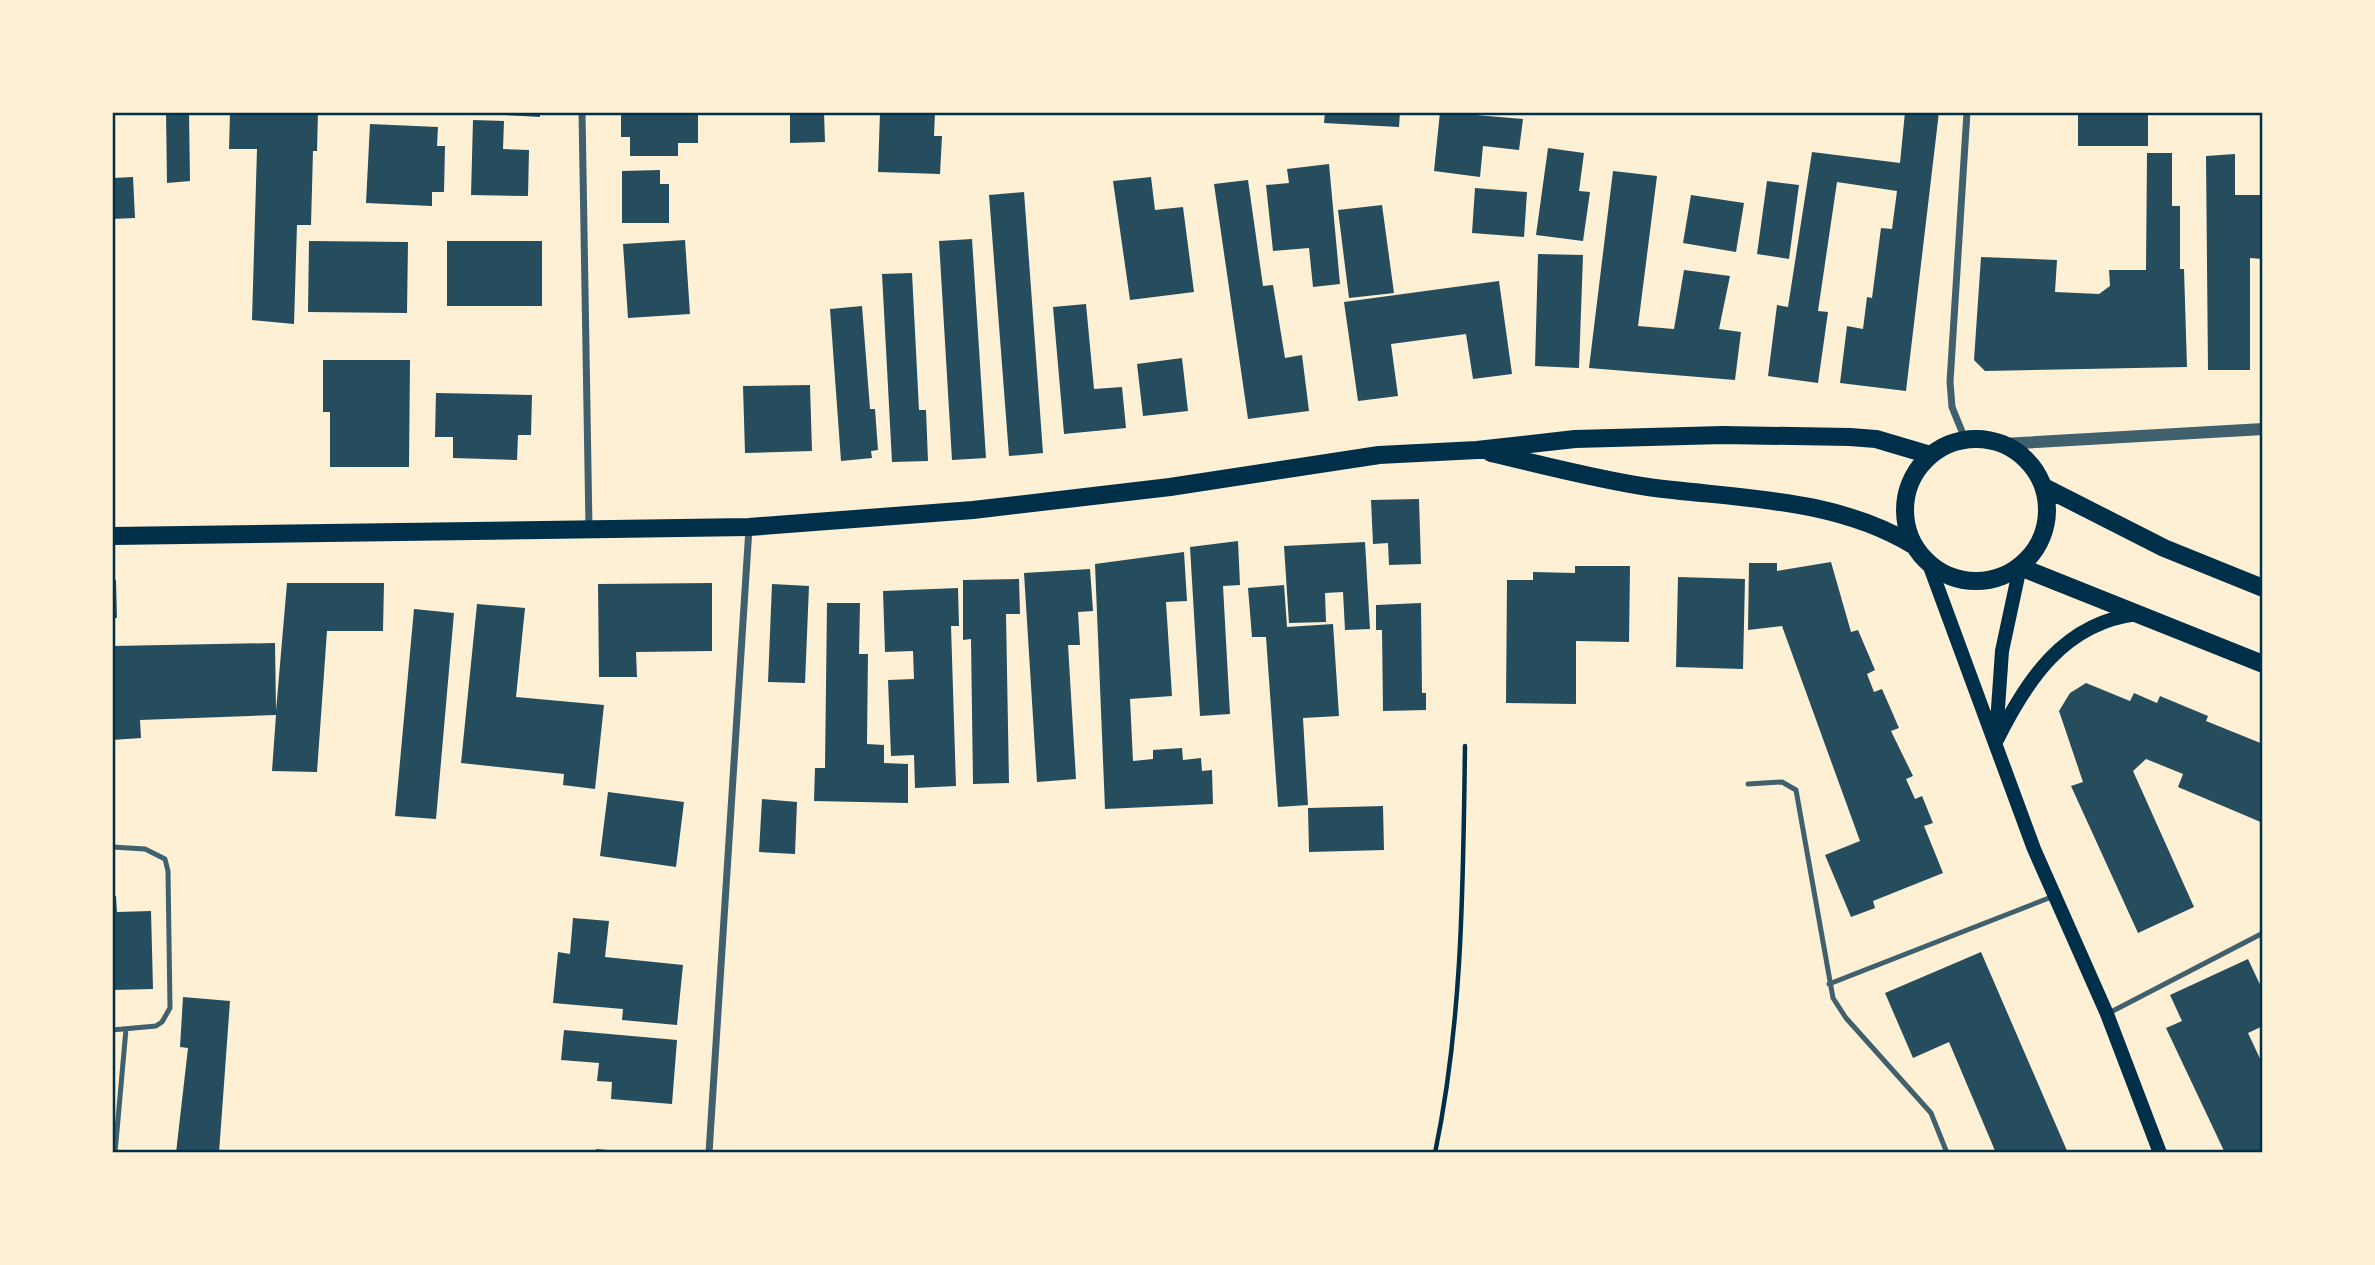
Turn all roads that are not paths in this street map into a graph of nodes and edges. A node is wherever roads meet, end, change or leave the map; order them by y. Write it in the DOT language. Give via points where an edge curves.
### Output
graph roads {
  1 [pos="582,112"];
  2 [pos="1967,112"];
  3 [pos="2263,429"];
  4 [pos="1965,439"];
  5 [pos="2002,444"];
  6 [pos="1477,450"];
  7 [pos="1930,455"];
  8 [pos="2043,487"];
  9 [pos="750,527"];
  10 [pos="590,531"];
  11 [pos="112,536"];
  12 [pos="1913,545"];
  13 [pos="1929,564"];
  14 [pos="2020,567"];
  15 [pos="2263,588"];
  16 [pos="2138,614"];
  17 [pos="2263,664"];
  18 [pos="1996,742"];
  19 [pos="1748,784"];
  20 [pos="112,847"];
  21 [pos="2054,896"];
  22 [pos="2263,933"];
  23 [pos="1829,984"];
  24 [pos="2107,1014"];
  25 [pos="126,1029"];
  26 [pos="112,1030"];
  27 [pos="115,1153"];
  28 [pos="709,1153"];
  29 [pos="1947,1153"];
  30 [pos="2160,1153"];
  1 -- 10 [label="street"];
  2 -- 4 [label="street" via="1950,382 1952,407"];
  3 -- 5 [label="street"];
  4 -- 5 [label="main road"];
  4 -- 7 [label="main road"];
  5 -- 8 [label="main road" via="2020,454"];
  6 -- 7 [label="main road" via="1576,439 1723,435 1876,439"];
  6 -- 9 [label="main road" via="1379,455 973,510"];
  6 -- 12 [label="main road" via="1647,486 1842,514 1888,530"];
  7 -- 12 [label="main road" via="1914,474 1905,497 1905,522"];
  8 -- 14 [label="main road" via="2048,509 2045,531"];
  8 -- 15 [label="main road" via="2164,548"];
  9 -- 10 [label="main road"];
  9 -- 28 [label="street"];
  10 -- 11 [label="main road"];
  12 -- 13 [label="main road"];
  13 -- 14 [label="main road" via="1973,582 1998,578"];
  13 -- 18 [label="main road"];
  14 -- 16 [label="main road"];
  14 -- 18 [label="main road" via="1998,685"];
  16 -- 17 [label="main road"];
  16 -- 18 [label="main road" via="2098,625 2051,655 2027,683"];
  18 -- 21 [label="main road"];
  19 -- 23 [label="lane" via="1782,782 1796,790"];
  20 -- 25 [label="lane" via="156,852 165,859 168,871 170,1008 156,1026"];
  21 -- 23 [label="lane"];
  21 -- 24 [label="main road"];
  22 -- 24 [label="lane"];
  23 -- 29 [label="lane" via="1846,1018 1931,1113"];
  24 -- 30 [label="main road"];
  25 -- 26 [label="lane"];
  25 -- 27 [label="lane"];
}
